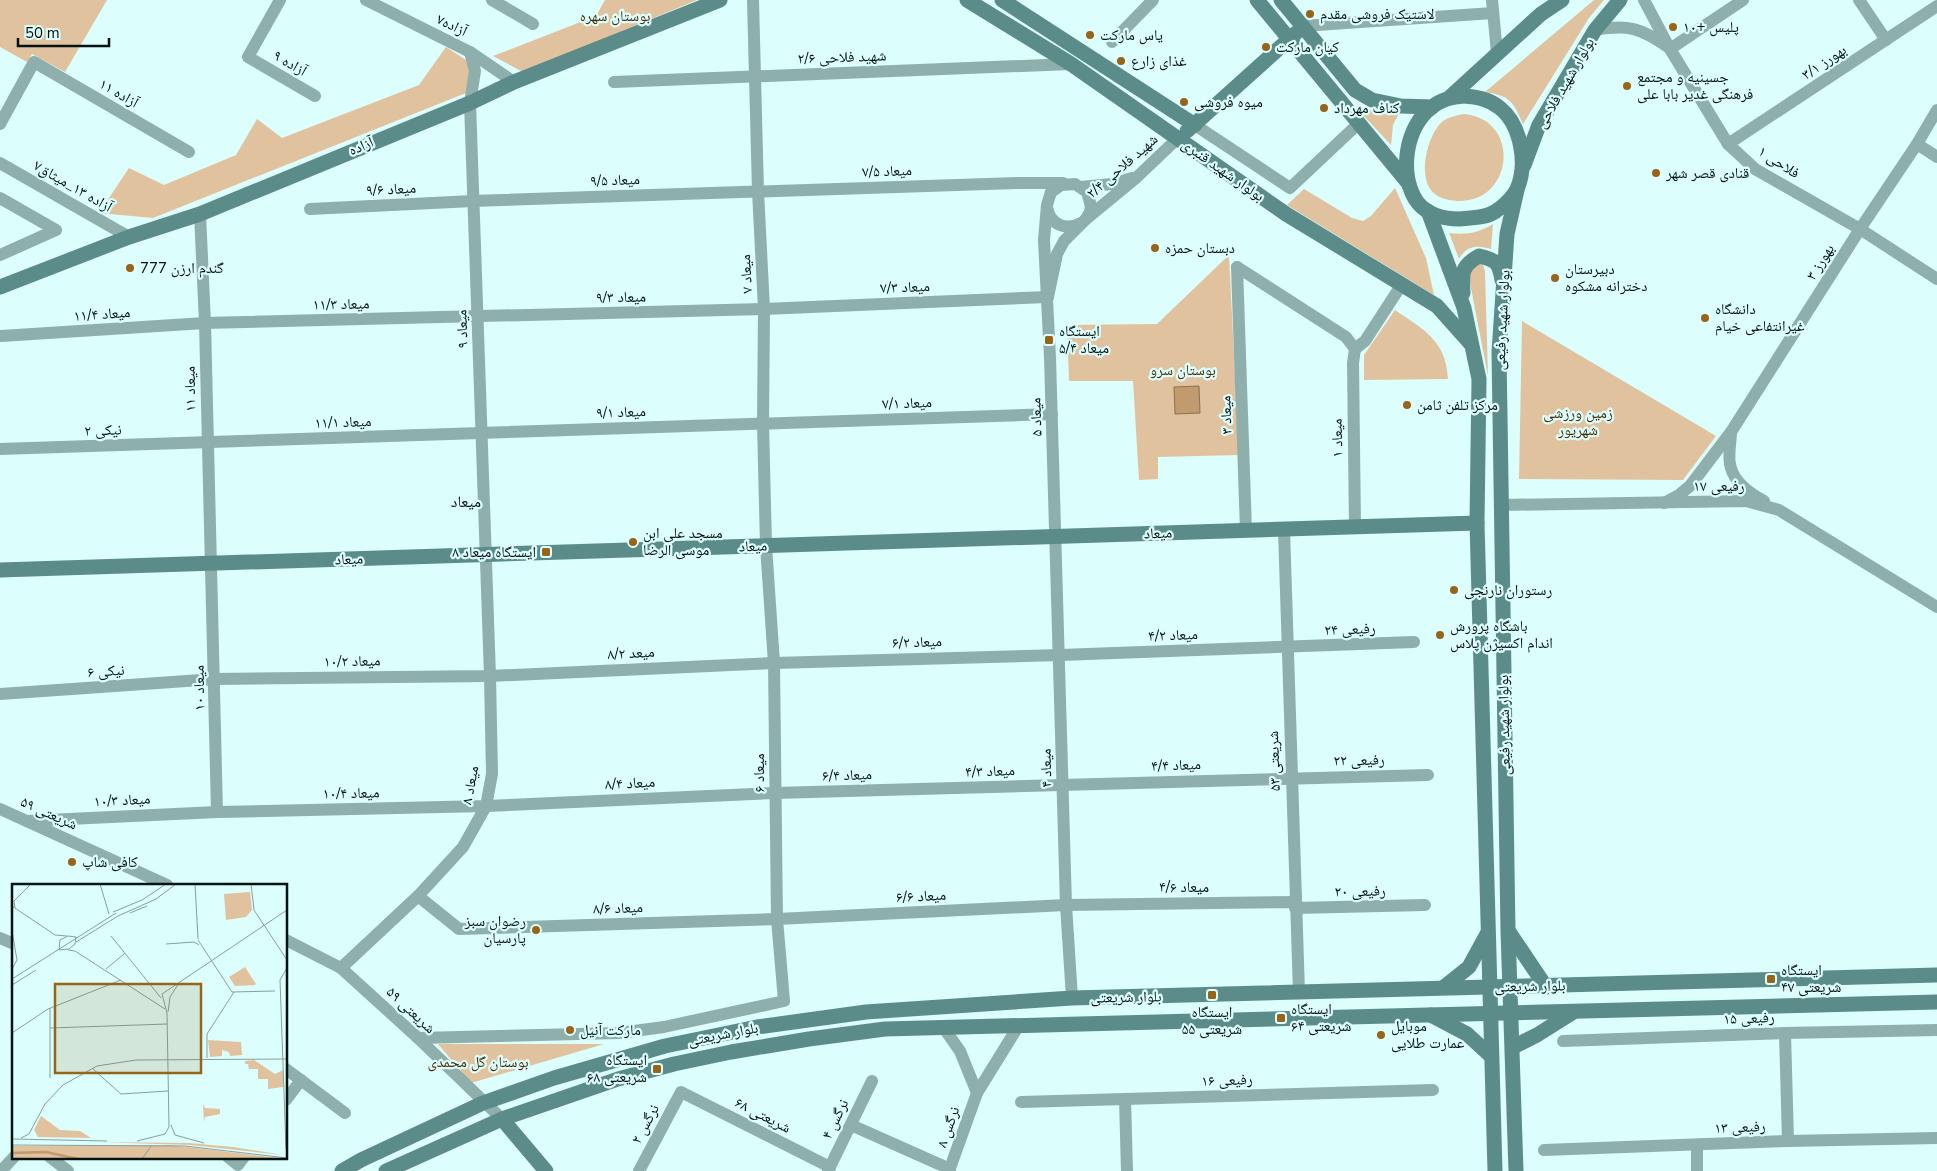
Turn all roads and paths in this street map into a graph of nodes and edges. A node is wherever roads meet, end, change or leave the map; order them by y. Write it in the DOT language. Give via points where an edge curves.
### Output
graph roads {
  1 [pos="280,0"];
  2 [pos="366,0"];
  3 [pos="492,0"];
  4 [pos="720,0"];
  5 [pos="753,0"];
  6 [pos="967,0"];
  7 [pos="1002,0"];
  8 [pos="1153,0"];
  9 [pos="1257,0"];
  10 [pos="1281,0"];
  11 [pos="1562,0"];
  12 [pos="1620,0"];
  13 [pos="1644,0"];
  14 [pos="1743,0"];
  15 [pos="1858,0"];
  16 [pos="381,4"];
  17 [pos="1492,6"];
  18 [pos="1937,6"];
  19 [pos="534,24"];
  20 [pos="1302,26"];
  21 [pos="1594,30"];
  22 [pos="1289,40"];
  23 [pos="1886,40"];
  24 [pos="1112,42"];
  25 [pos="1670,49"];
  26 [pos="470,52"];
  27 [pos="1497,53"];
  28 [pos="1071,64"];
  29 [pos="755,76"];
  30 [pos="514,82"];
  31 [pos="614,82"];
  32 [pos="315,96"];
  33 [pos="1450,98"];
  34 [pos="470,102"];
  35 [pos="1432,107"];
  36 [pos="1937,110"];
  37 [pos="0,124"];
  38 [pos="1194,124"];
  39 [pos="1358,124"];
  40 [pos="1178,138"];
  41 [pos="1728,144"];
  42 [pos="1917,144"];
  43 [pos="189,152"];
  44 [pos="1937,157"];
  45 [pos="0,163"];
  46 [pos="1521,173"];
  47 [pos="1137,177"];
  48 [pos="1017,183"];
  49 [pos="1068,183"];
  50 [pos="1409,184"];
  51 [pos="1081,187"];
  52 [pos="1517,190"];
  53 [pos="758,191"];
  54 [pos="0,198"];
  55 [pos="473,200"];
  56 [pos="1047,202"];
  57 [pos="310,209"];
  58 [pos="1428,211"];
  59 [pos="200,214"];
  60 [pos="1084,221"];
  61 [pos="1860,229"];
  62 [pos="129,237"];
  63 [pos="3,251"];
  64 [pos="1937,279"];
  65 [pos="1402,284"];
  66 [pos="1503,286"];
  67 [pos="0,287"];
  68 [pos="1048,297"];
  69 [pos="1464,308"];
  70 [pos="764,309"];
  71 [pos="478,316"];
  72 [pos="205,324"];
  73 [pos="0,336"];
  74 [pos="1472,346"];
  75 [pos="1356,350"];
  76 [pos="1052,414"];
  77 [pos="763,424"];
  78 [pos="1731,432"];
  79 [pos="481,433"];
  80 [pos="207,442"];
  81 [pos="0,449"];
  82 [pos="1664,503"];
  83 [pos="1502,505"];
  84 [pos="1779,510"];
  85 [pos="1477,524"];
  86 [pos="1355,527"];
  87 [pos="1284,530"];
  88 [pos="1246,531"];
  89 [pos="1055,536"];
  90 [pos="766,546"];
  91 [pos="485,554"];
  92 [pos="211,563"];
  93 [pos="0,570"];
  94 [pos="1937,607"];
  95 [pos="1414,642"];
  96 [pos="1288,648"];
  97 [pos="1060,655"];
  98 [pos="774,662"];
  99 [pos="490,676"];
  100 [pos="215,680"];
  101 [pos="0,694"];
  102 [pos="1428,775"];
  103 [pos="1291,778"];
  104 [pos="1063,785"];
  105 [pos="919,789"];
  106 [pos="775,793"];
  107 [pos="486,806"];
  108 [pos="0,809"];
  109 [pos="217,812"];
  110 [pos="27,821"];
  111 [pos="165,884"];
  112 [pos="418,896"];
  113 [pos="1066,906"];
  114 [pos="1425,906"];
  115 [pos="1295,908"];
  116 [pos="777,919"];
  117 [pos="1508,931"];
  118 [pos="1487,933"];
  119 [pos="0,938"];
  120 [pos="288,941"];
  121 [pos="12,943"];
  122 [pos="341,968"];
  123 [pos="1937,975"];
  124 [pos="1489,986"];
  125 [pos="1511,986"];
  126 [pos="1546,986"];
  127 [pos="1444,987"];
  128 [pos="1299,992"];
  129 [pos="1072,998"];
  130 [pos="1937,1002"];
  131 [pos="1573,1012"];
  132 [pos="1490,1013"];
  133 [pos="1512,1013"];
  134 [pos="1430,1014"];
  135 [pos="1019,1025"];
  136 [pos="943,1027"];
  137 [pos="1937,1030"];
  138 [pos="1785,1033"];
  139 [pos="418,1038"];
  140 [pos="1563,1041"];
  141 [pos="1513,1047"];
  142 [pos="1492,1056"];
  143 [pos="288,1070"];
  144 [pos="301,1080"];
  145 [pos="872,1082"];
  146 [pos="1433,1090"];
  147 [pos="681,1092"];
  148 [pos="977,1093"];
  149 [pos="288,1097"];
  150 [pos="1125,1099"];
  151 [pos="1021,1102"];
  152 [pos="483,1103"];
  153 [pos="345,1113"];
  154 [pos="502,1119"];
  155 [pos="851,1125"];
  156 [pos="1937,1138"];
  157 [pos="1788,1141"];
  158 [pos="1697,1144"];
  159 [pos="1544,1150"];
  160 [pos="13,1158"];
  161 [pos="51,1158"];
  162 [pos="829,1169"];
  163 [pos="950,1170"];
  164 [pos="1,1171"];
  165 [pos="68,1171"];
  166 [pos="342,1171"];
  167 [pos="386,1171"];
  168 [pos="546,1171"];
  169 [pos="638,1171"];
  170 [pos="1127,1171"];
  171 [pos="1495,1171"];
  172 [pos="1516,1171"];
  173 [pos="1697,1171"];
  1 -- 32 [label="street, آزاده ۹" via="248,57"];
  2 -- 16 [label="street, آزاده۷"];
  3 -- 19 [label="street"];
  4 -- 30 [label="main road, آزاده"];
  5 -- 29 [label="street, میعاد ۷"];
  6 -- 28 [label="main road, بولوار شهید قنبری"];
  7 -- 38 [label="main road, بولوار شهید قنبری"];
  8 -- 24 [label="street"];
  9 -- 22 [label="main road"];
  10 -- 20 [label="main road"];
  11 -- 27 [label="main road"];
  12 -- 21 [label="main road, بولوار شهید فلاحی"];
  13 -- 25 [label="street, فلاحی ۱"];
  14 -- 25 [label="street"];
  15 -- 23 [label="street"];
  16 -- 26 [label="street, آزاده۷"];
  17 -- 20 [label="street"];
  17 -- 27 [label="street"];
  18 -- 23 [label="street, بهورز ۳/۱"];
  20 -- 22 [label="main road"];
  20 -- 35 [label="main road" via="1355,90 1372,100 1401,106"];
  21 -- 25 [label="street, فلاحی ۱" via="1629,28 1647,33"];
  21 -- 46 [label="main road, بولوار شهید فلاحی" via="1539,125"];
  22 -- 38 [label="main road"];
  22 -- 39 [label="main road"];
  23 -- 41 [label="street, بهورز ۳/۱"];
  25 -- 41 [label="street, فلاحی ۱"];
  26 -- 30 [label="street, آزاده۷"];
  26 -- 34 [label="street, میعاد ۹" via="475,71"];
  27 -- 33 [label="main road"];
  28 -- 29 [label="street, شهید فلاحی ۲/۶"];
  28 -- 40 [label="main road, بولوار شهید قنبری"];
  29 -- 31 [label="street, شهید فلاحی ۲/۶"];
  29 -- 53 [label="street, میعاد ۷"];
  30 -- 34 [label="main road, آزاده"];
  33 -- 35 [label="main road"];
  33 -- 46 [label="main road" via="1481,98 1500,108 1514,127 1520,143"];
  34 -- 55 [label="street, میعاد ۹"];
  34 -- 59 [label="main road, آزاده"];
  35 -- 50 [label="main road" via="1418,122 1411,139 1407,161"];
  36 -- 42 [label="street, بهورز ۳"];
  37 -- 43 [label="street, آزاده ۱۱" via="34,62"];
  38 -- 39 [label="street, بولوار شهید قنبری" via="1290,188"];
  38 -- 40 [label="main road"];
  39 -- 50 [label="main road"];
  40 -- 47 [label="street, شهید فلاحی ۲/۴"];
  40 -- 65 [label="main road, بولوار شهید قنبری" via="1286,214"];
  41 -- 61 [label="street, فلاحی ۱" via="1755,170"];
  42 -- 44 [label="street"];
  42 -- 61 [label="street, بهورز ۳"];
  45 -- 62 [label="street, آزاده ۱۳_میثاق۷"];
  46 -- 52 [label="main road"];
  47 -- 51 [label="street"];
  47 -- 60 [label="street, شهید فلاحی ۲/۴"];
  48 -- 49 [label="street, میعاد ۷/۵"];
  48 -- 53 [label="street, میعاد ۷/۵"];
  48 -- 56 [label="street, میعاد ۷/۵"];
  49 -- 51 [label="street"];
  49 -- 56 [label="street" via="1055,188"];
  50 -- 58 [label="main road" via="1414,198"];
  51 -- 60 [label="street" via="1087,192 1091,206"];
  52 -- 58 [label="main road" via="1495,212 1475,218 1440,217"];
  52 -- 66 [label="main road, بولوار شهید رفیعی" via="1507,234"];
  53 -- 55 [label="street, میعاد ۹/۵"];
  53 -- 70 [label="street, میعاد ۷"];
  54 -- 63 [label="street" via="56,230"];
  55 -- 57 [label="street, میعاد ۹/۶"];
  55 -- 71 [label="street, میعاد ۹"];
  56 -- 60 [label="street" via="1055,223 1068,227"];
  56 -- 68 [label="street" via="1044,240"];
  58 -- 69 [label="main road, بولوار شهید رفیعی"];
  59 -- 62 [label="main road, آزاده"];
  59 -- 72 [label="street, میعاد ۱۱"];
  60 -- 68 [label="street, شهید فلاحی ۲/۴" via="1064,241 1057,254"];
  61 -- 64 [label="street, فلاحی ۱"];
  61 -- 78 [label="street, بهورز ۳"];
  62 -- 67 [label="main road, آزاده"];
  65 -- 74 [label="main road, بولوار شهید قنبری" via="1438,306"];
  65 -- 75 [label="street"];
  66 -- 69 [label="main road" via="1500,266 1492,259 1479,256 1468,262 1462,274"];
  66 -- 83 [label="main road, بولوار شهید رفیعی" via="1499,352"];
  68 -- 70 [label="street, میعاد ۷/۳"];
  68 -- 76 [label="street, میعاد ۵"];
  69 -- 74 [label="main road, بولوار شهید رفیعی"];
  70 -- 71 [label="street, میعاد ۹/۳"];
  70 -- 77 [label="street, میعاد ۷"];
  71 -- 72 [label="street, میعاد ۱۱/۳"];
  71 -- 79 [label="street, میعاد ۹"];
  72 -- 73 [label="street, میعاد ۱۱/۴"];
  72 -- 80 [label="street, میعاد ۱۱"];
  74 -- 85 [label="main road, بولوار شهید رفیعی" via="1479,379"];
  75 -- 86 [label="street, میعاد ۱" via="1352,363"];
  75 -- 88 [label="street, میعاد ۳" via="1346,337 1237,268"];
  76 -- 77 [label="street, میعاد ۷/۱"];
  76 -- 89 [label="street, میعاد ۵"];
  77 -- 79 [label="street, میعاد ۹/۱"];
  77 -- 90 [label="street, میعاد ۷"];
  78 -- 82 [label="street, بهورز ۳" via="1690,486"];
  78 -- 84 [label="street" via="1730,467 1736,479 1751,494"];
  79 -- 80 [label="street, میعاد ۱۱/۱"];
  79 -- 91 [label="street, میعاد ۹"];
  80 -- 81 [label="street, نیکی ۲"];
  80 -- 92 [label="street, میعاد ۱۱"];
  82 -- 83 [label="street, رفیعی ۱۷"];
  82 -- 84 [label="street, رفیعی ۱۷" via="1746,501"];
  83 -- 117 [label="main road, بولوار شهید رفیعی"];
  84 -- 94 [label="street, رفیعی ۱۷"];
  85 -- 86 [label="main road, میعاد"];
  85 -- 118 [label="main road, بولوار شهید رفیعی"];
  86 -- 87 [label="main road, میعاد"];
  87 -- 88 [label="main road, میعاد"];
  87 -- 96 [label="street, شریعتی ۵۳"];
  88 -- 89 [label="main road, میعاد"];
  89 -- 90 [label="main road, میعاد"];
  89 -- 97 [label="street, میعاد ۴"];
  90 -- 91 [label="main road, میعاد"];
  90 -- 98 [label="street, میعاد ۶"];
  91 -- 92 [label="main road, میعاد"];
  91 -- 99 [label="street, میعاد ۸"];
  92 -- 93 [label="main road, میعاد"];
  92 -- 100 [label="street, میعاد ۱۰"];
  95 -- 96 [label="street, رفیعی ۲۴"];
  96 -- 97 [label="street, میعاد ۴/۲"];
  96 -- 103 [label="street, شریعتی ۵۳"];
  97 -- 98 [label="street, میعاد ۶/۲"];
  97 -- 104 [label="street, میعاد ۴"];
  98 -- 99 [label="street, میعد ۸/۲"];
  98 -- 106 [label="street, میعاد ۶"];
  99 -- 100 [label="street, میعاد ۱۰/۲"];
  99 -- 107 [label="street, میعاد ۸" via="492,774"];
  100 -- 101 [label="street, نیکی ۶"];
  100 -- 109 [label="street, میعاد ۱۰"];
  102 -- 103 [label="street, رفیعی ۲۲"];
  103 -- 104 [label="street, میعاد ۴/۴"];
  103 -- 115 [label="street, شریعتی ۵۳"];
  104 -- 105 [label="street, میعاد ۴/۳"];
  104 -- 113 [label="street, میعاد ۴"];
  105 -- 106 [label="street, میعاد ۶/۴"];
  106 -- 107 [label="street, میعاد ۸/۴"];
  106 -- 116 [label="street, میعاد ۶"];
  107 -- 109 [label="street, میعاد ۱۰/۴"];
  107 -- 112 [label="street, میعاد ۸" via="463,847"];
  108 -- 110 [label="street, شریعتی ۵۹"];
  109 -- 110 [label="street, میعاد ۱۰/۳"];
  110 -- 111 [label="street, شریعتی ۵۹"];
  112 -- 116 [label="street, میعاد ۸/۶" via="459,929"];
  112 -- 122 [label="street, میعاد ۸"];
  113 -- 115 [label="street, میعاد ۴/۶" via="1295,902"];
  113 -- 116 [label="street, میعاد ۶/۶"];
  113 -- 129 [label="street, میعاد ۴"];
  114 -- 115 [label="street, رفیعی ۲۰"];
  115 -- 128 [label="street, شریعتی ۵۳"];
  116 -- 139 [label="street, میعاد ۶" via="784,1001 664,1027 619,1033"];
  117 -- 125 [label="main road, بولوار شهید رفیعی"];
  117 -- 126 [label="main road"];
  118 -- 124 [label="main road, بولوار شهید رفیعی"];
  118 -- 127 [label="main road" via="1469,966"];
  119 -- 121 [label="street"];
  120 -- 122 [label="street, شریعتی ۵۹"];
  122 -- 139 [label="street, شریعتی ۵۹"];
  123 -- 126 [label="main road, بلوار شریعتی"];
  124 -- 125 [label="main road, بلوار شریعتی"];
  124 -- 127 [label="main road, بلوار شریعتی"];
  124 -- 132 [label="main road, بولوار شهید رفیعی"];
  125 -- 126 [label="main road, بلوار شریعتی"];
  125 -- 133 [label="main road, بولوار شهید رفیعی"];
  127 -- 128 [label="main road, بلوار شریعتی"];
  128 -- 129 [label="main road, بلوار شریعتی"];
  129 -- 152 [label="main road, بلوار شریعتی" via="866,1012 757,1027 665,1046 554,1078"];
  130 -- 131 [label="main road, بلوار شریعتی"];
  131 -- 133 [label="main road, بلوار شریعتی"];
  131 -- 141 [label="main road"];
  132 -- 133 [label="main road, بلوار شریعتی"];
  132 -- 134 [label="main road, بلوار شریعتی"];
  132 -- 142 [label="main road, بولوار شهید رفیعی"];
  133 -- 141 [label="main road, بولوار شهید رفیعی"];
  134 -- 135 [label="main road, بلوار شریعتی"];
  134 -- 142 [label="main road" via="1467,1034"];
  135 -- 136 [label="main road, بلوار شریعتی"];
  135 -- 148 [label="street, نرگس ۸"];
  136 -- 148 [label="street, نرگس ۸" via="960,1051"];
  136 -- 154 [label="main road, بلوار شریعتی" via="885,1029 731,1052 618,1079"];
  137 -- 138 [label="street, رفیعی ۱۵"];
  138 -- 140 [label="street, رفیعی ۱۵"];
  138 -- 157 [label="street"];
  139 -- 152 [label="street, شریعتی ۵۹"];
  141 -- 172 [label="main road, بولوار شهید رفیعی"];
  142 -- 171 [label="main road, بولوار شهید رفیعی"];
  143 -- 144 [label="street"];
  144 -- 149 [label="street"];
  144 -- 153 [label="street"];
  145 -- 155 [label="street, نرگس ۴"];
  146 -- 150 [label="street, رفیعی ۱۶"];
  147 -- 162 [label="street, شریعتی ۶۸"];
  147 -- 169 [label="street, نرگس ۲"];
  148 -- 163 [label="street, نرگس ۸"];
  150 -- 151 [label="street, رفیعی ۱۶"];
  150 -- 170 [label="street"];
  152 -- 154 [label="street, شریعتی ۵۹"];
  152 -- 166 [label="main road, بلوار شریعتی"];
  154 -- 167 [label="main road, بلوار شریعتی"];
  154 -- 168 [label="main road"];
  155 -- 162 [label="street, نرگس ۴"];
  155 -- 163 [label="street"];
  156 -- 157 [label="street, رفیعی ۱۳"];
  157 -- 158 [label="street, رفیعی ۱۳"];
  158 -- 159 [label="street, رفیعی ۱۳"];
  158 -- 173 [label="street"];
  160 -- 164 [label="street"];
  161 -- 165 [label="street"];
}
